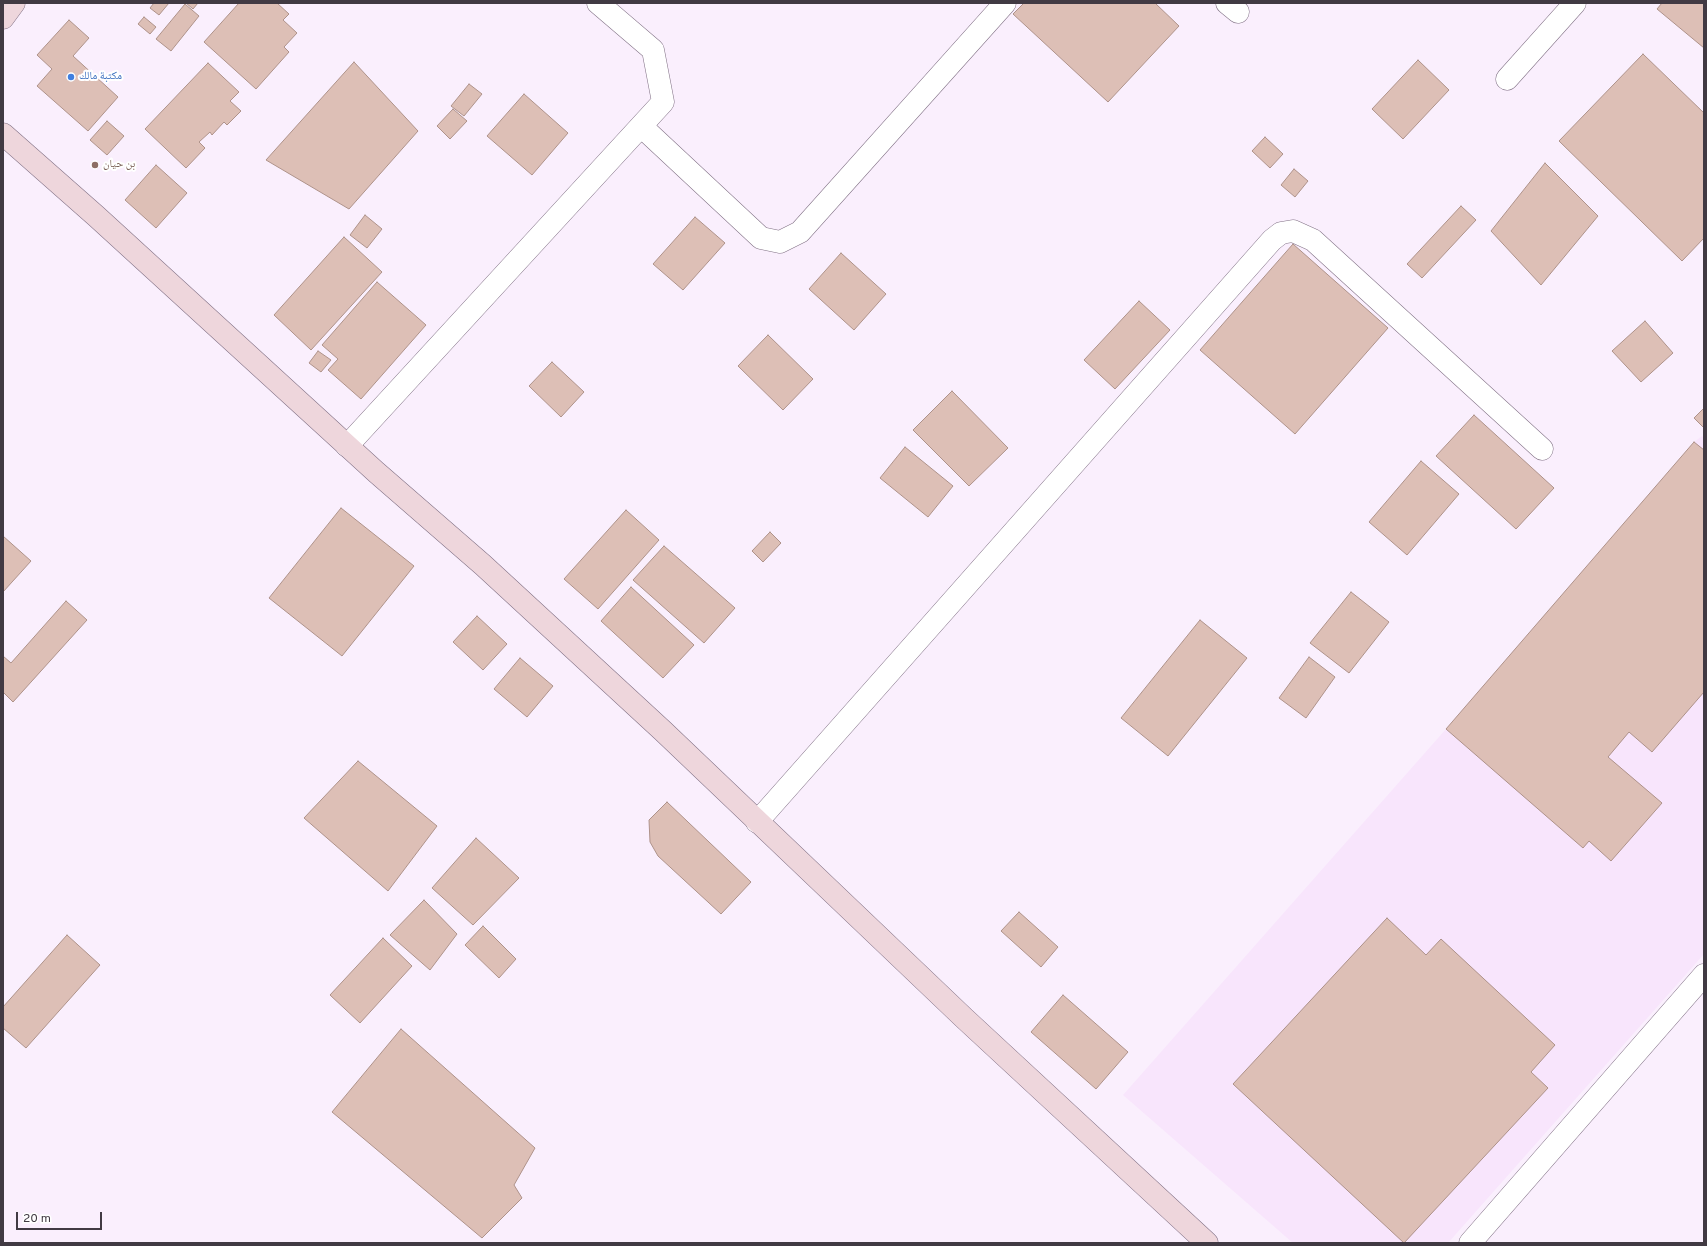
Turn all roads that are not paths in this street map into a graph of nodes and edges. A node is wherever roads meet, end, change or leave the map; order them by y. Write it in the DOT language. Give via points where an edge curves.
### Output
graph roads {
  1 [pos="14,3"];
  2 [pos="1005,3"];
  3 [pos="1575,3"];
  4 [pos="603,5"];
  5 [pos="3,18"];
  6 [pos="1507,79"];
  7 [pos="642,126"];
  8 [pos="3,134"];
  9 [pos="347,446"];
  10 [pos="1542,449"];
  11 [pos="757,822"];
  12 [pos="1704,975"];
  13 [pos="1207,1243"];
  14 [pos="1470,1243"];
  1 -- 5 [label="main road"];
  2 -- 7 [label="street" via="800,232 780,242 761,238"];
  3 -- 6 [label="street"];
  4 -- 7 [label="street" via="652,50 663,102"];
  7 -- 9 [label="street"];
  8 -- 9 [label="main road"];
  9 -- 11 [label="main road" via="483,565 663,731"];
  10 -- 11 [label="street" via="1313,240 1293,231 1282,233 1272,240"];
  11 -- 13 [label="main road" via="958,1013"];
  12 -- 14 [label="street"];
}
